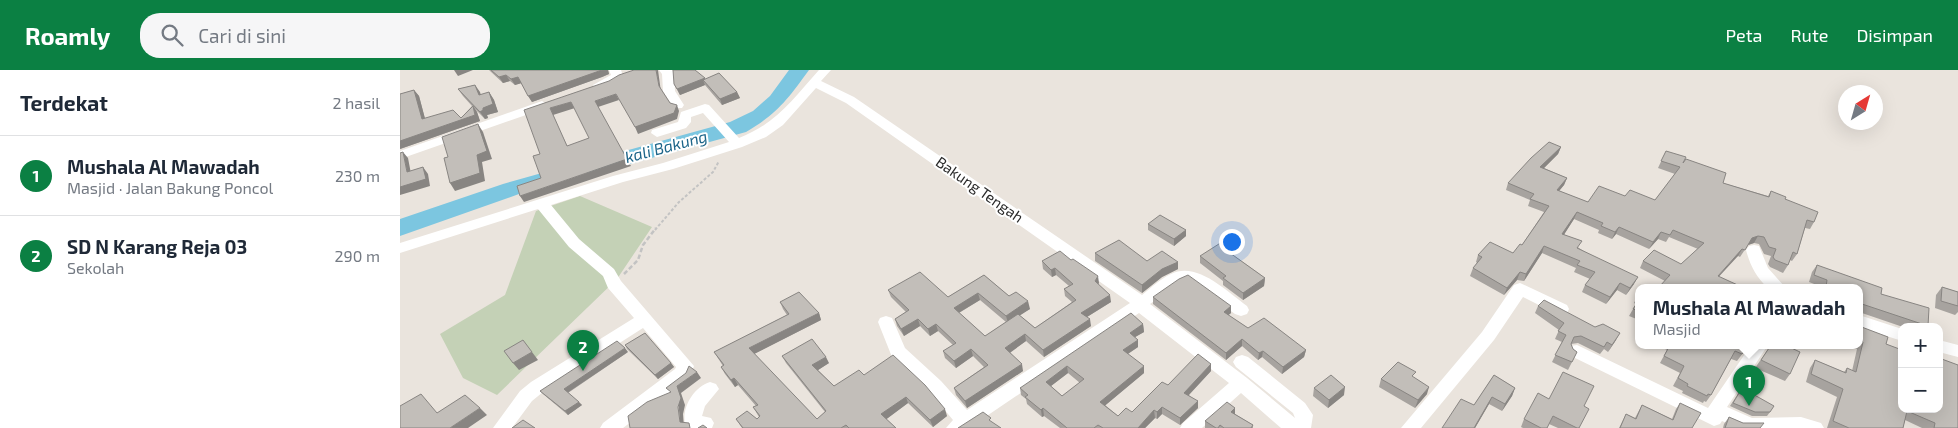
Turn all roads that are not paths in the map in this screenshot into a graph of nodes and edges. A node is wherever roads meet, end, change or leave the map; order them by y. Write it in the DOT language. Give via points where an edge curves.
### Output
graph roads {
  1 [pos="665,70"];
  2 [pos="825,70"];
  3 [pos="632,72"];
  4 [pos="616,73"];
  5 [pos="815,83"];
  6 [pos="589,88"];
  7 [pos="551,102"];
  8 [pos="678,105"];
  9 [pos="657,133"];
  10 [pos="730,140"];
  11 [pos="400,155"];
  12 [pos="542,204"];
  13 [pos="400,248"];
  14 [pos="1754,250"];
  15 [pos="1773,284"];
  16 [pos="1141,304"];
  17 [pos="1241,310"];
  18 [pos="1574,317"];
  19 [pos="645,319"];
  20 [pos="886,322"];
  21 [pos="1863,322"];
  22 [pos="1898,334"];
  23 [pos="1943,347"];
  24 [pos="1758,349"];
  25 [pos="1577,351"];
  26 [pos="1958,351"];
  27 [pos="1242,362"];
  28 [pos="1241,383"];
  29 [pos="710,389"];
  30 [pos="1714,419"];
  31 [pos="960,424"];
  32 [pos="705,426"];
  33 [pos="502,428"];
  34 [pos="609,428"];
  35 [pos="1189,428"];
  36 [pos="1294,428"];
  37 [pos="1302,428"];
  38 [pos="1410,428"];
  39 [pos="1815,428"];
  1 -- 8 [label="street" via="669,91"];
  2 -- 5 [label="street"];
  3 -- 4 [label="street"];
  4 -- 6 [label="street" via="613,80"];
  5 -- 10 [label="street" via="779,122 761,134"];
  5 -- 16 [label="street, Bakung Tengah" via="850,100"];
  7 -- 11 [label="street"];
  9 -- 10 [label="street" via="682,125 685,115 703,108"];
  10 -- 12 [label="street"];
  12 -- 13 [label="street"];
  12 -- 19 [label="street" via="574,243 608,273"];
  14 -- 15 [label="street" via="1758,267"];
  16 -- 17 [label="street" via="1179,275 1188,274"];
  16 -- 28 [label="street, Bakung Tengah"];
  16 -- 31 [label="street"];
  18 -- 38 [label="street" via="1520,289 1488,336"];
  19 -- 33 [label="street" via="537,387 526,396"];
  19 -- 34 [label="street" via="685,366 684,373"];
  20 -- 31 [label="street" via="898,352 935,386"];
  21 -- 22 [label="street"];
  23 -- 26 [label="street"];
  24 -- 30 [label="street"];
  25 -- 30 [label="street"];
  27 -- 37 [label="street" via="1299,408 1304,415"];
  28 -- 35 [label="street"];
  28 -- 36 [label="street, Bakung Tengah"];
  29 -- 32 [label="street" via="692,413 694,426"];
  30 -- 39 [label="street" via="1755,426 1797,423"];
}
